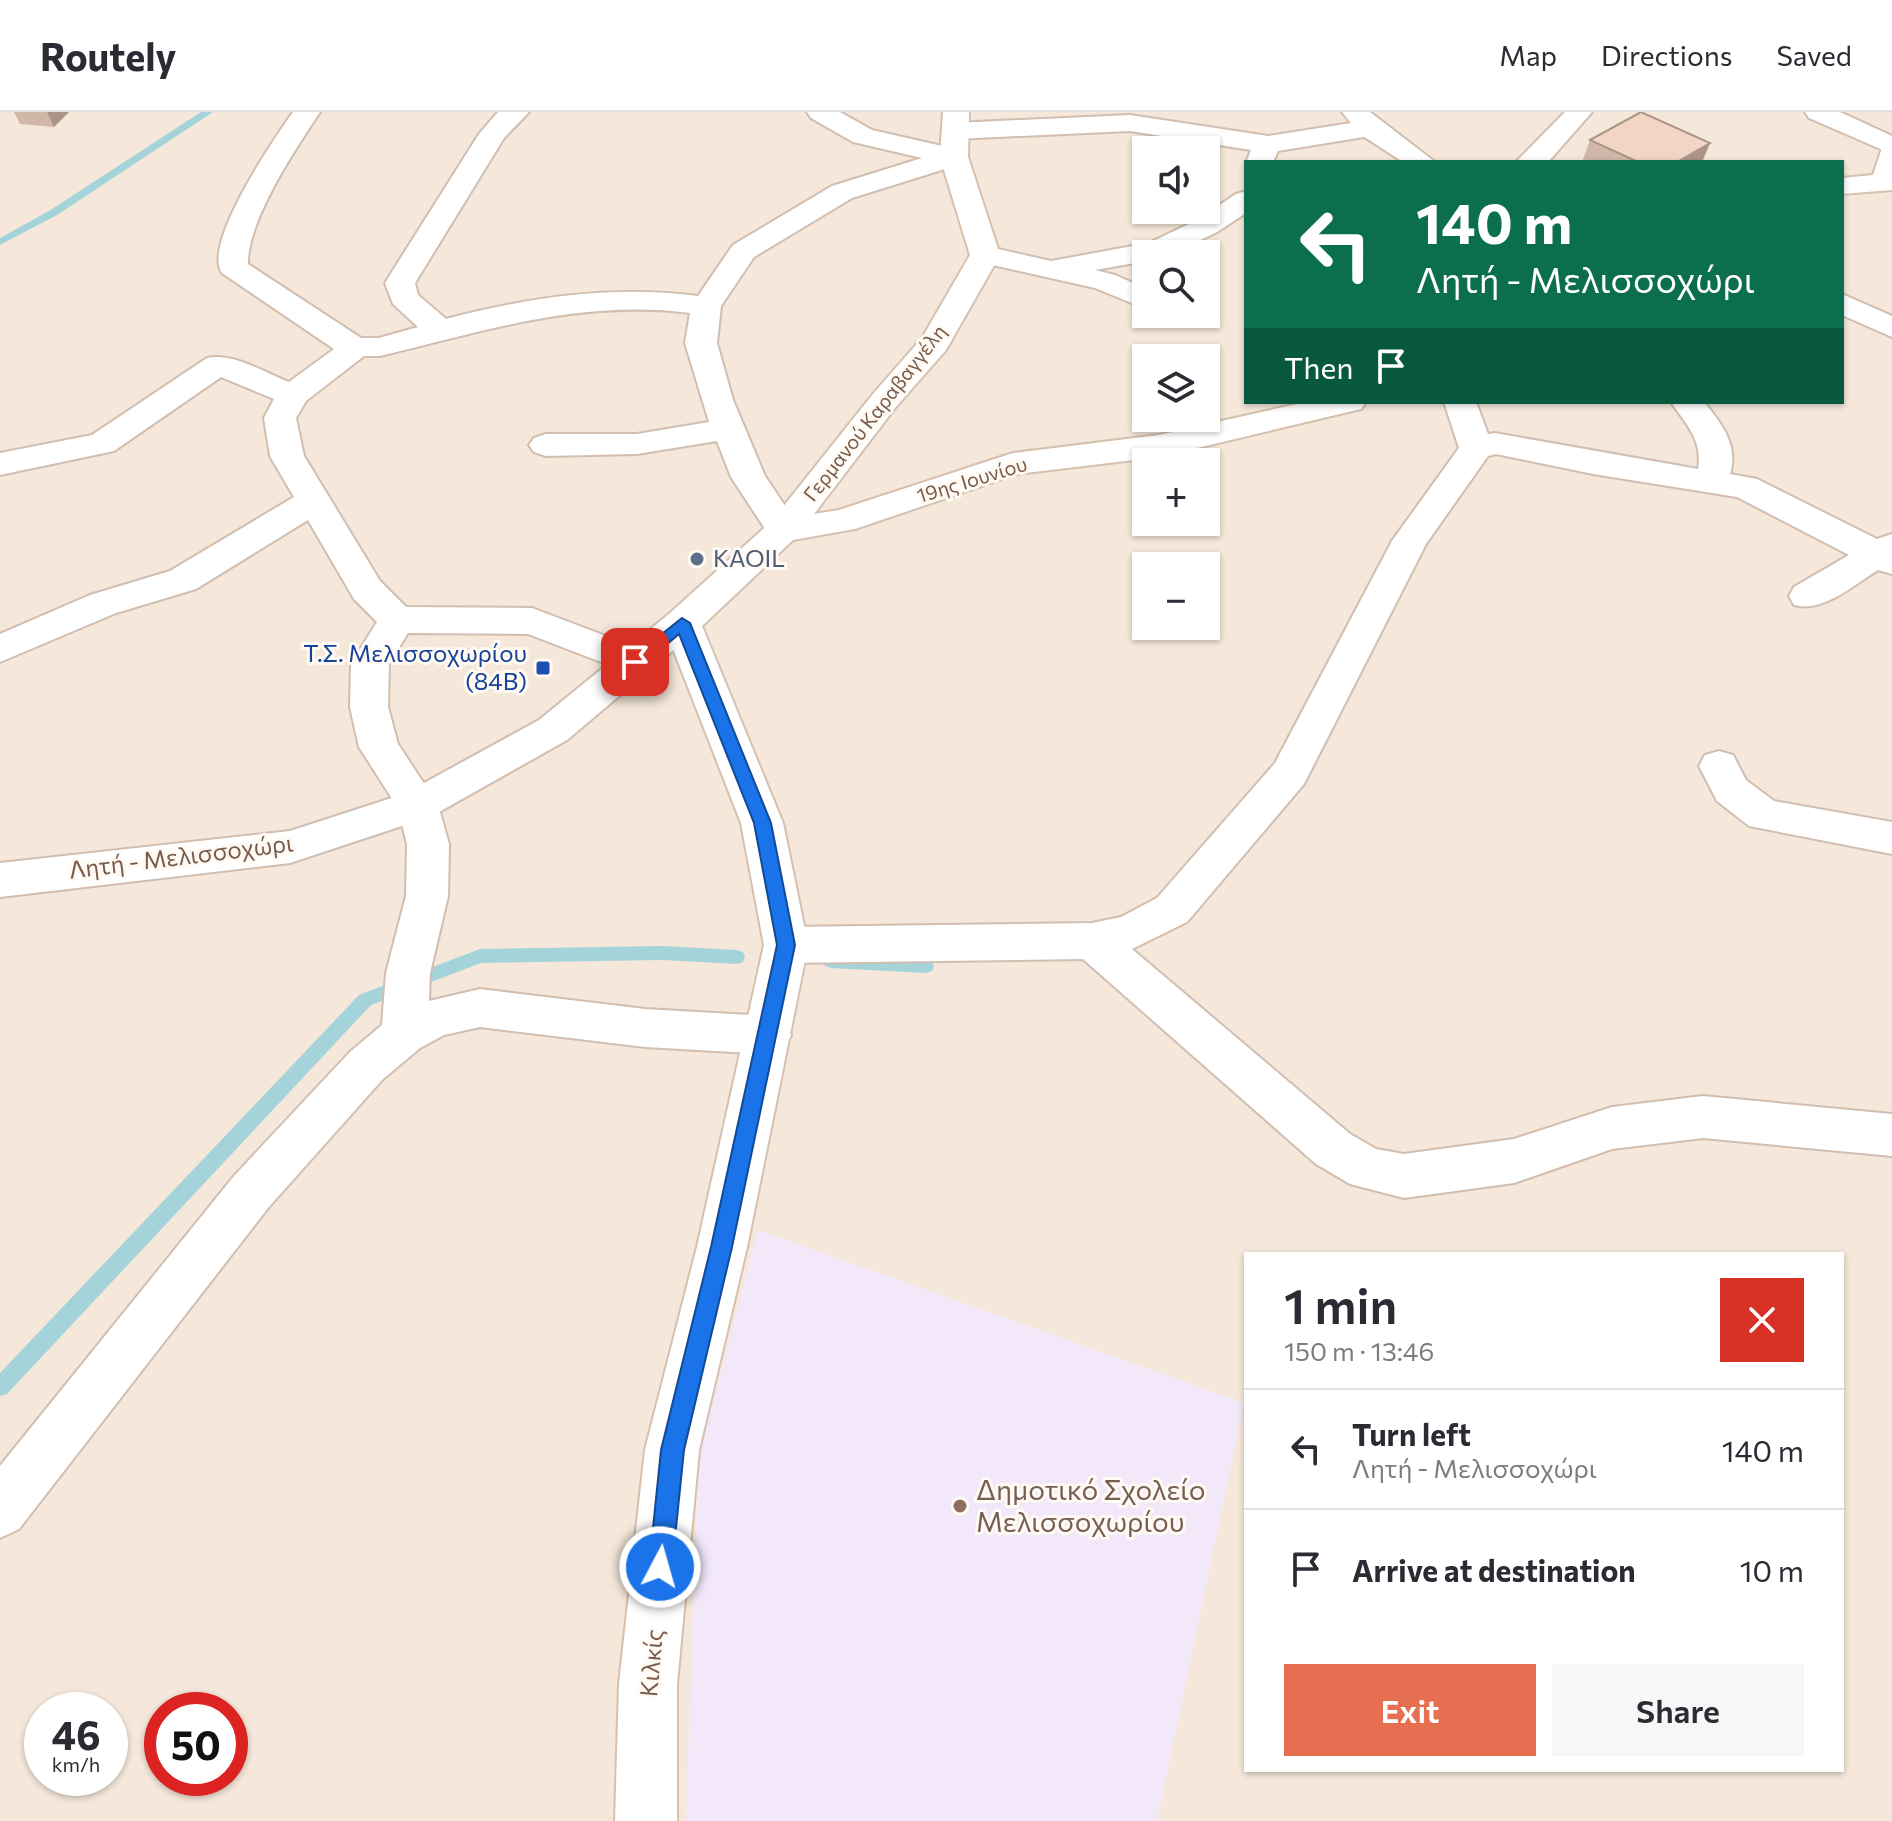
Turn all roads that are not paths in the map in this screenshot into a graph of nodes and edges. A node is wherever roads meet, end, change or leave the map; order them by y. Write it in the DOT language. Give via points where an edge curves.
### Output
graph roads {
  1 [pos="307,112"];
  2 [pos="516,112"];
  3 [pos="820,112"];
  4 [pos="1579,112"];
  5 [pos="1818,112"];
  6 [pos="1362,120"];
  7 [pos="955,133"];
  8 [pos="1892,146"];
  9 [pos="1263,153"];
  10 [pos="1892,154"];
  11 [pos="1418,160"];
  12 [pos="1533,160"];
  13 [pos="1844,186"];
  14 [pos="1888,186"];
  15 [pos="1244,201"];
  16 [pos="985,255"];
  17 [pos="1057,268"];
  18 [pos="1132,294"];
  19 [pos="1844,304"];
  20 [pos="706,306"];
  21 [pos="1892,328"];
  22 [pos="440,330"];
  23 [pos="356,347"];
  24 [pos="293,395"];
  25 [pos="1341,404"];
  26 [pos="1461,404"];
  27 [pos="1689,404"];
  28 [pos="729,429"];
  29 [pos="546,445"];
  30 [pos="1476,449"];
  31 [pos="0,464"];
  32 [pos="1710,482"];
  33 [pos="314,501"];
  34 [pos="783,530"];
  35 [pos="1889,554"];
  36 [pos="1807,596"];
  37 [pos="397,620"];
  38 [pos="682,623"];
  39 [pos="0,649"];
  40 [pos="635,662"];
  41 [pos="1719,766"];
  42 [pos="418,805"];
  43 [pos="1892,838"];
  44 [pos="0,880"];
  45 [pos="1092,941"];
  46 [pos="786,945"];
  47 [pos="405,1005"];
  48 [pos="768,1035"];
  49 [pos="1892,1135"];
  50 [pos="0,1510"];
  51 [pos="646,1821"];
  1 -- 23 [label="street" via="279,151 233,246 233,267"];
  2 -- 22 [label="street" via="504,118 400,283 404,298"];
  3 -- 7 [label="street" via="863,136"];
  4 -- 12 [label="street"];
  5 -- 8 [label="street"];
  6 -- 9 [label="street"];
  6 -- 11 [label="street"];
  7 -- 9 [label="street" via="1130,123"];
  7 -- 16 [label="street"];
  7 -- 20 [label="street" via="743,251"];
  10 -- 14 [label="street"];
  13 -- 14 [label="street"];
  15 -- 17 [label="street" via="1157,250"];
  16 -- 17 [label="street"];
  16 -- 34 [label="street, Γερμανού Καραβαγγέλη" via="935,343"];
  17 -- 18 [label="street"];
  19 -- 21 [label="street"];
  20 -- 22 [label="street" via="616,297 532,307"];
  20 -- 28 [label="street" via="701,343"];
  22 -- 23 [label="street" via="380,347"];
  23 -- 24 [label="street"];
  24 -- 31 [label="street" via="218,365 102,444"];
  24 -- 33 [label="street" via="280,418 287,456"];
  25 -- 34 [label="street, 19ης Ιουνίου" via="1159,446 1013,464 843,521"];
  26 -- 30 [label="street"];
  27 -- 32 [label="street" via="1715,439 1719,455"];
  28 -- 29 [label="street" via="637,444"];
  28 -- 34 [label="street" via="748,477"];
  30 -- 32 [label="street" via="1495,443"];
  30 -- 45 [label="street" via="1410,541 1290,773 1172,910 1131,932"];
  32 -- 35 [label="street" via="1745,487"];
  33 -- 37 [label="street" via="367,590"];
  33 -- 39 [label="street" via="183,580 103,604"];
  34 -- 38 [label="street, Γερμανού Καραβαγγέλη"];
  35 -- 36 [label="street"];
  37 -- 40 [label="street" via="532,621"];
  37 -- 42 [label="street" via="370,664 369,707 379,747"];
  38 -- 40 [label="street, Λητή - Μελισσοχώρι"];
  38 -- 46 [label="street, Κιλκίς" via="762,823"];
  40 -- 42 [label="street, Λητή - Μελισσοχώρι" via="553,730"];
  41 -- 43 [label="street" via="1731,790 1763,815"];
  42 -- 44 [label="street, Λητή - Μελισσοχώρι" via="290,847"];
  42 -- 47 [label="street" via="428,844 427,896"];
  45 -- 46 [label="street"];
  45 -- 49 [label="street" via="1333,1149 1367,1169 1404,1176 1514,1161 1612,1128 1703,1117"];
  46 -- 48 [label="street, Κιλκίς"];
  47 -- 48 [label="street" via="435,1018 480,1008 645,1028"];
  47 -- 50 [label="street" via="366,1066 251,1192"];
  48 -- 51 [label="street, Κιλκίς" via="672,1450 648,1684"];
}
